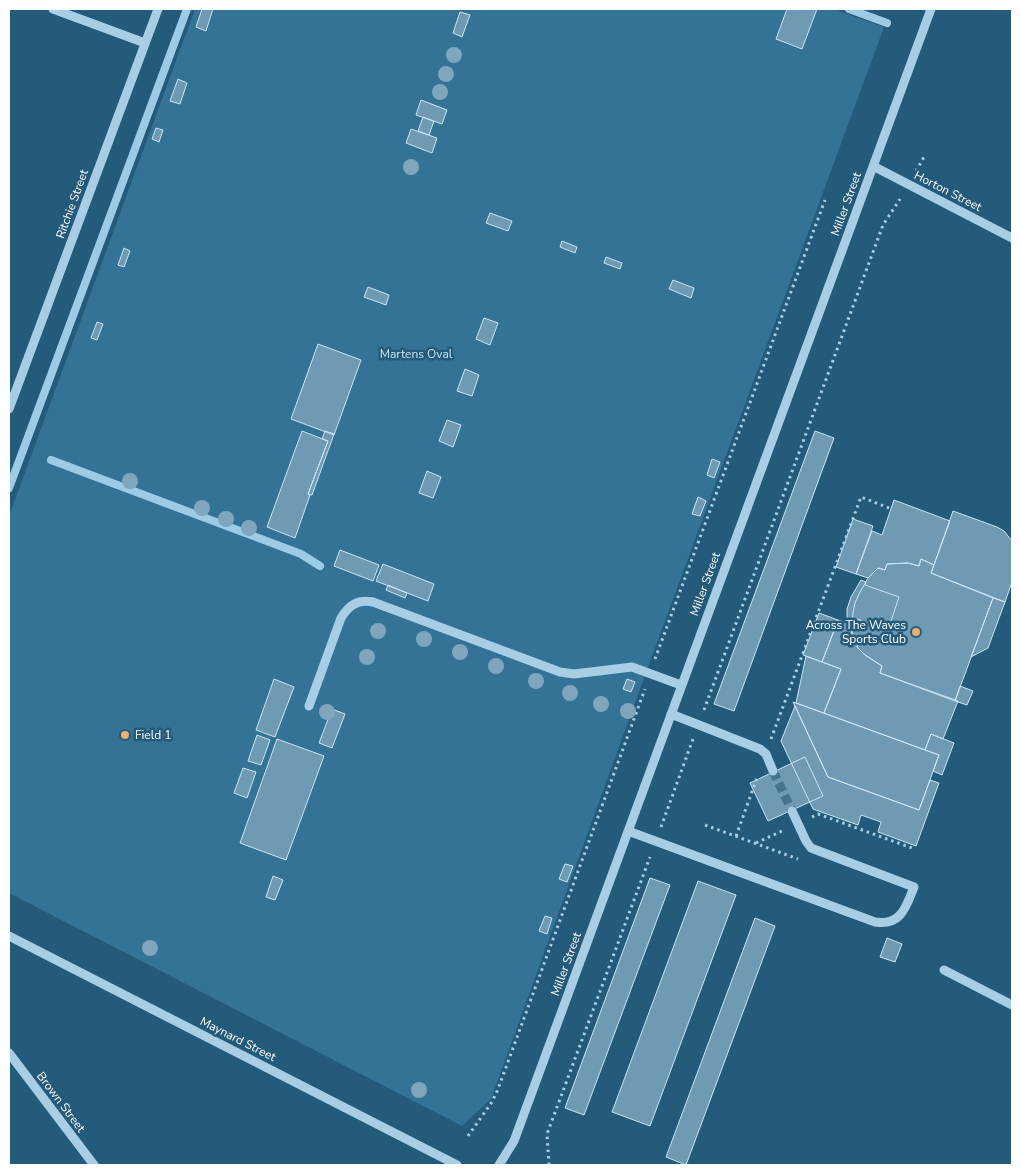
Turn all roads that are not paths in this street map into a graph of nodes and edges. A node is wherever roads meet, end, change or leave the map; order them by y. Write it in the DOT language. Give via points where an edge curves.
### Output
graph roads {
  1 [pos="53,9"];
  2 [pos="158,9"];
  3 [pos="931,9"];
  4 [pos="145,43"];
  5 [pos="873,166"];
  6 [pos="1012,238"];
  7 [pos="9,409"];
  8 [pos="681,685"];
  9 [pos="309,706"];
  10 [pos="671,714"];
  11 [pos="773,771"];
  12 [pos="792,811"];
  13 [pos="628,831"];
  14 [pos="9,936"];
  15 [pos="944,970"];
  16 [pos="1012,1005"];
  17 [pos="9,1053"];
  18 [pos="94,1165"];
  19 [pos="457,1165"];
  20 [pos="499,1165"];
  1 -- 4 [label="street"];
  2 -- 4 [label="street, Ritchie Street"];
  3 -- 5 [label="street, Miller Street"];
  4 -- 7 [label="street, Ritchie Street"];
  5 -- 6 [label="street, Horton Street"];
  5 -- 8 [label="street, Miller Street"];
  8 -- 9 [label="street" via="632,667 574,674 560,672 367,600 354,603 341,618"];
  8 -- 10 [label="street, Miller Street"];
  10 -- 11 [label="street" via="760,749 766,754"];
  10 -- 13 [label="street, Miller Street"];
  12 -- 13 [label="street" via="811,848 914,887 901,915 883,923 875,922"];
  13 -- 20 [label="street, Miller Street" via="514,1141"];
  14 -- 19 [label="street, Maynard Street"];
  15 -- 16 [label="street"];
  17 -- 18 [label="street, Brown Street"];
}
